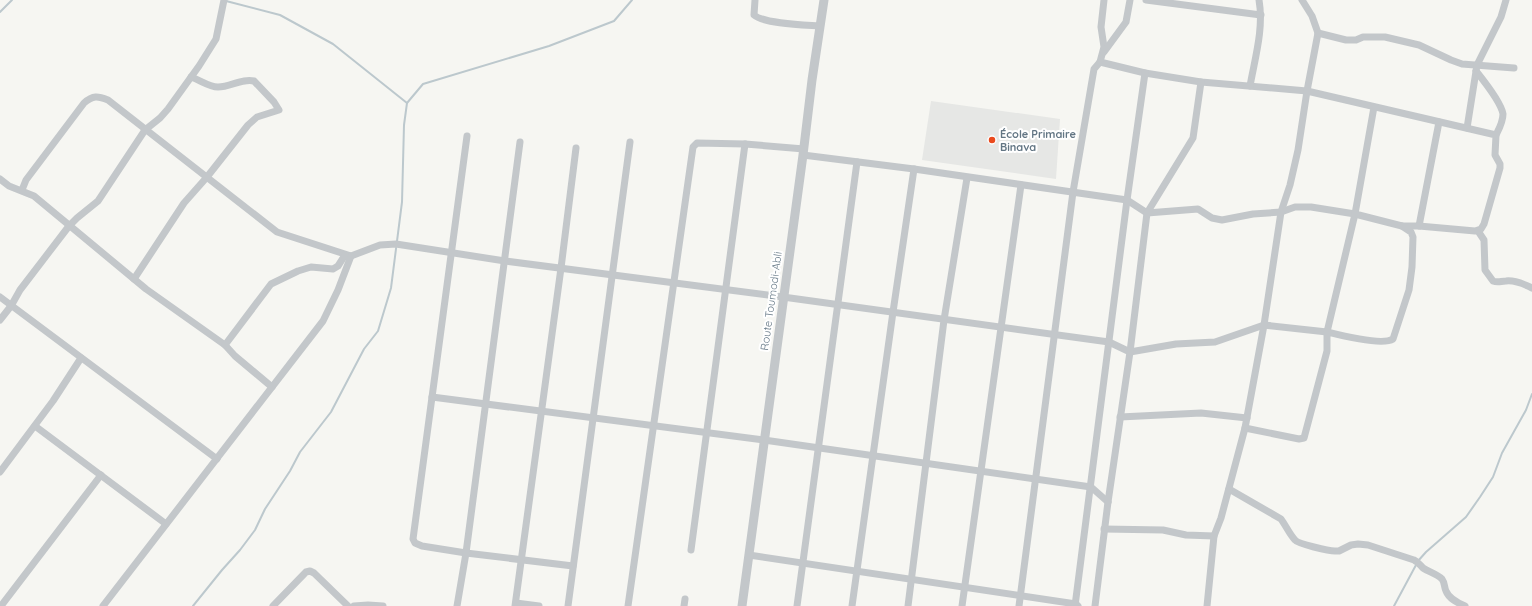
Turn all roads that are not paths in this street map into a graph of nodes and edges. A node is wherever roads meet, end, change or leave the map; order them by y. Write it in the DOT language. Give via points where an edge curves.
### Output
graph roads {
  1 [pos="224,0"];
  2 [pos="755,0"];
  3 [pos="824,0"];
  4 [pos="1104,0"];
  5 [pos="1130,0"];
  6 [pos="1146,0"];
  7 [pos="1259,0"];
  8 [pos="1302,0"];
  9 [pos="1506,0"];
  10 [pos="1261,15"];
  11 [pos="819,26"];
  12 [pos="1318,33"];
  13 [pos="1103,52"];
  14 [pos="1100,62"];
  15 [pos="1477,68"];
  16 [pos="1514,68"];
  17 [pos="1145,73"];
  18 [pos="191,77"];
  19 [pos="1201,82"];
  20 [pos="1250,86"];
  21 [pos="1307,91"];
  22 [pos="1374,107"];
  23 [pos="1439,122"];
  24 [pos="1467,128"];
  25 [pos="145,130"];
  26 [pos="1496,135"];
  27 [pos="468,136"];
  28 [pos="520,142"];
  29 [pos="630,142"];
  30 [pos="745,144"];
  31 [pos="576,148"];
  32 [pos="804,152"];
  33 [pos="857,162"];
  34 [pos="914,169"];
  35 [pos="207,177"];
  36 [pos="967,178"];
  37 [pos="0,179"];
  38 [pos="1021,185"];
  39 [pos="22,190"];
  40 [pos="1073,192"];
  41 [pos="1127,200"];
  42 [pos="1281,212"];
  43 [pos="1147,213"];
  44 [pos="1355,214"];
  45 [pos="69,226"];
  46 [pos="1402,226"];
  47 [pos="1419,226"];
  48 [pos="1478,231"];
  49 [pos="452,253"];
  50 [pos="348,256"];
  51 [pos="505,261"];
  52 [pos="561,268"];
  53 [pos="612,275"];
  54 [pos="134,279"];
  55 [pos="673,283"];
  56 [pos="1532,288"];
  57 [pos="726,290"];
  58 [pos="0,297"];
  59 [pos="783,297"];
  60 [pos="838,305"];
  61 [pos="11,306"];
  62 [pos="893,312"];
  63 [pos="0,320"];
  64 [pos="944,320"];
  65 [pos="1264,325"];
  66 [pos="1001,328"];
  67 [pos="1327,332"];
  68 [pos="1054,335"];
  69 [pos="1109,342"];
  70 [pos="225,345"];
  71 [pos="1130,352"];
  72 [pos="82,358"];
  73 [pos="272,387"];
  74 [pos="432,397"];
  75 [pos="486,404"];
  76 [pos="542,411"];
  77 [pos="1120,417"];
  78 [pos="593,418"];
  79 [pos="1247,418"];
  80 [pos="35,426"];
  81 [pos="653,426"];
  82 [pos="1245,428"];
  83 [pos="707,433"];
  84 [pos="764,440"];
  85 [pos="819,448"];
  86 [pos="873,456"];
  87 [pos="217,459"];
  88 [pos="926,463"];
  89 [pos="0,472"];
  90 [pos="981,472"];
  91 [pos="100,475"];
  92 [pos="1036,479"];
  93 [pos="1090,487"];
  94 [pos="1229,489"];
  95 [pos="1108,502"];
  96 [pos="166,524"];
  97 [pos="1104,529"];
  98 [pos="1214,536"];
  99 [pos="691,550"];
  100 [pos="466,553"];
  101 [pos="749,555"];
  102 [pos="521,560"];
  103 [pos="803,564"];
  104 [pos="573,566"];
  105 [pos="857,572"];
  106 [pos="912,579"];
  107 [pos="964,588"];
  108 [pos="1020,596"];
  109 [pos="515,604"];
  110 [pos="1076,605"];
  111 [pos="1,606"];
  112 [pos="103,606"];
  113 [pos="273,606"];
  114 [pos="348,606"];
  115 [pos="354,606"];
  116 [pos="383,606"];
  117 [pos="457,606"];
  118 [pos="539,606"];
  119 [pos="568,606"];
  120 [pos="628,606"];
  121 [pos="742,606"];
  122 [pos="797,606"];
  123 [pos="852,606"];
  124 [pos="908,606"];
  125 [pos="962,606"];
  126 [pos="1019,606"];
  127 [pos="1095,606"];
  128 [pos="1207,606"];
  129 [pos="1465,606"];
  1 -- 18 [label="street" via="216,39"];
  2 -- 11 [label="street" via="754,15 757,17 776,22"];
  3 -- 11 [label="street, Route Toumodi-Abli"];
  4 -- 13 [label="street" via="1101,27"];
  5 -- 13 [label="street" via="1126,22"];
  6 -- 10 [label="street"];
  7 -- 10 [label="street"];
  8 -- 12 [label="street" via="1312,16"];
  9 -- 15 [label="street" via="1497,27"];
  10 -- 20 [label="street"];
  11 -- 32 [label="street, Route Toumodi-Abli"];
  12 -- 15 [label="street" via="1346,40 1362,37 1402,40"];
  12 -- 21 [label="street"];
  13 -- 14 [label="street"];
  14 -- 17 [label="street"];
  14 -- 40 [label="street" via="1094,70"];
  15 -- 16 [label="street"];
  15 -- 24 [label="street"];
  15 -- 26 [label="street" via="1503,114"];
  17 -- 19 [label="street"];
  17 -- 41 [label="street"];
  18 -- 25 [label="street" via="168,110"];
  18 -- 35 [label="street" via="217,87 254,81 279,110 252,121"];
  19 -- 20 [label="street"];
  19 -- 43 [label="street" via="1193,138"];
  20 -- 21 [label="street"];
  21 -- 22 [label="street"];
  21 -- 42 [label="street" via="1298,150"];
  22 -- 23 [label="street"];
  22 -- 44 [label="street"];
  23 -- 24 [label="street"];
  23 -- 47 [label="street"];
  24 -- 26 [label="street"];
  25 -- 35 [label="street"];
  25 -- 39 [label="street" via="108,100 98,96 92,97 84,103 60,134 26,180"];
  25 -- 45 [label="street" via="98,201"];
  26 -- 48 [label="street" via="1495,155 1500,168 1484,224"];
  27 -- 49 [label="street"];
  28 -- 51 [label="street"];
  29 -- 53 [label="street"];
  30 -- 32 [label="street"];
  30 -- 55 [label="street" via="697,143 693,147"];
  30 -- 57 [label="street"];
  31 -- 52 [label="street"];
  32 -- 33 [label="street"];
  32 -- 59 [label="street, Route Toumodi-Abli"];
  33 -- 34 [label="street"];
  33 -- 60 [label="street"];
  34 -- 36 [label="street"];
  34 -- 62 [label="street"];
  35 -- 50 [label="street" via="277,232"];
  35 -- 54 [label="street" via="184,203"];
  36 -- 38 [label="street"];
  36 -- 64 [label="street"];
  37 -- 39 [label="street" via="9,186"];
  38 -- 40 [label="street"];
  38 -- 66 [label="street"];
  39 -- 45 [label="street" via="34,196"];
  40 -- 41 [label="street"];
  40 -- 68 [label="street"];
  41 -- 43 [label="street"];
  41 -- 69 [label="street"];
  42 -- 43 [label="street" via="1222,220 1212,218 1198,209"];
  42 -- 44 [label="street" via="1295,207 1311,207"];
  42 -- 65 [label="street"];
  43 -- 71 [label="street"];
  44 -- 46 [label="street"];
  44 -- 67 [label="street"];
  45 -- 54 [label="street"];
  45 -- 61 [label="street" via="20,290"];
  46 -- 47 [label="street"];
  46 -- 67 [label="street" via="1411,232 1413,237 1412,267 1409,290 1393,339 1356,339"];
  47 -- 48 [label="street"];
  48 -- 56 [label="street" via="1484,240 1485,270 1493,281 1507,280"];
  49 -- 50 [label="street" via="388,244"];
  49 -- 51 [label="street"];
  49 -- 74 [label="street"];
  50 -- 70 [label="street" via="333,269 311,267 272,284"];
  50 -- 73 [label="street" via="338,290 322,321"];
  51 -- 52 [label="street"];
  51 -- 75 [label="street"];
  52 -- 53 [label="street"];
  52 -- 76 [label="street"];
  53 -- 55 [label="street"];
  53 -- 78 [label="street"];
  54 -- 70 [label="street"];
  55 -- 57 [label="street"];
  55 -- 81 [label="street"];
  57 -- 59 [label="street"];
  57 -- 83 [label="street"];
  58 -- 61 [label="street"];
  59 -- 60 [label="street"];
  59 -- 84 [label="street, Route Toumodi-Abli"];
  60 -- 62 [label="street"];
  60 -- 85 [label="street"];
  61 -- 63 [label="street"];
  61 -- 72 [label="street"];
  62 -- 64 [label="street"];
  62 -- 86 [label="street"];
  64 -- 66 [label="street"];
  64 -- 88 [label="street"];
  65 -- 67 [label="street"];
  65 -- 71 [label="street" via="1215,342 1176,344"];
  65 -- 79 [label="street"];
  66 -- 68 [label="street"];
  66 -- 90 [label="street"];
  67 -- 82 [label="street" via="1327,351 1304,438"];
  68 -- 69 [label="street"];
  68 -- 92 [label="street"];
  69 -- 71 [label="street"];
  69 -- 93 [label="street"];
  70 -- 73 [label="street"];
  71 -- 77 [label="street"];
  72 -- 80 [label="street"];
  72 -- 87 [label="street"];
  73 -- 87 [label="street"];
  74 -- 75 [label="street"];
  74 -- 100 [label="street" via="413,539 422,546"];
  75 -- 76 [label="street"];
  75 -- 100 [label="street"];
  76 -- 78 [label="street"];
  76 -- 102 [label="street"];
  77 -- 79 [label="street" via="1201,413"];
  77 -- 95 [label="street"];
  78 -- 81 [label="street"];
  78 -- 104 [label="street"];
  79 -- 82 [label="street"];
  80 -- 89 [label="street"];
  80 -- 91 [label="street"];
  81 -- 83 [label="street"];
  81 -- 120 [label="street"];
  82 -- 94 [label="street"];
  83 -- 84 [label="street"];
  83 -- 99 [label="street"];
  84 -- 85 [label="street"];
  84 -- 101 [label="street, Route Toumodi-Abli"];
  85 -- 86 [label="street"];
  85 -- 103 [label="street"];
  86 -- 88 [label="street"];
  86 -- 105 [label="street"];
  87 -- 96 [label="street"];
  88 -- 90 [label="street"];
  88 -- 106 [label="street"];
  90 -- 92 [label="street"];
  90 -- 107 [label="street"];
  91 -- 96 [label="street"];
  91 -- 111 [label="street"];
  92 -- 93 [label="street"];
  92 -- 108 [label="street"];
  93 -- 95 [label="street"];
  93 -- 110 [label="street"];
  94 -- 98 [label="street"];
  94 -- 129 [label="street" via="1281,519 1299,544 1335,551 1351,545 1368,546 1414,560 1440,577 1450,596"];
  95 -- 97 [label="street"];
  96 -- 112 [label="street"];
  97 -- 98 [label="street" via="1163,530 1186,535"];
  97 -- 127 [label="street"];
  98 -- 128 [label="street"];
  100 -- 102 [label="street"];
  100 -- 117 [label="street"];
  101 -- 103 [label="street"];
  101 -- 121 [label="street, Route Toumodi-Abli"];
  102 -- 104 [label="street"];
  102 -- 109 [label="street"];
  103 -- 105 [label="street"];
  103 -- 122 [label="street"];
  104 -- 119 [label="street"];
  105 -- 106 [label="street"];
  105 -- 123 [label="street"];
  106 -- 107 [label="street"];
  106 -- 124 [label="street"];
  107 -- 108 [label="street"];
  107 -- 125 [label="street"];
  108 -- 110 [label="street"];
  108 -- 126 [label="street"];
  109 -- 118 [label="street"];
  113 -- 114 [label="street" via="306,572 310,571"];
  115 -- 116 [label="street"];
}
